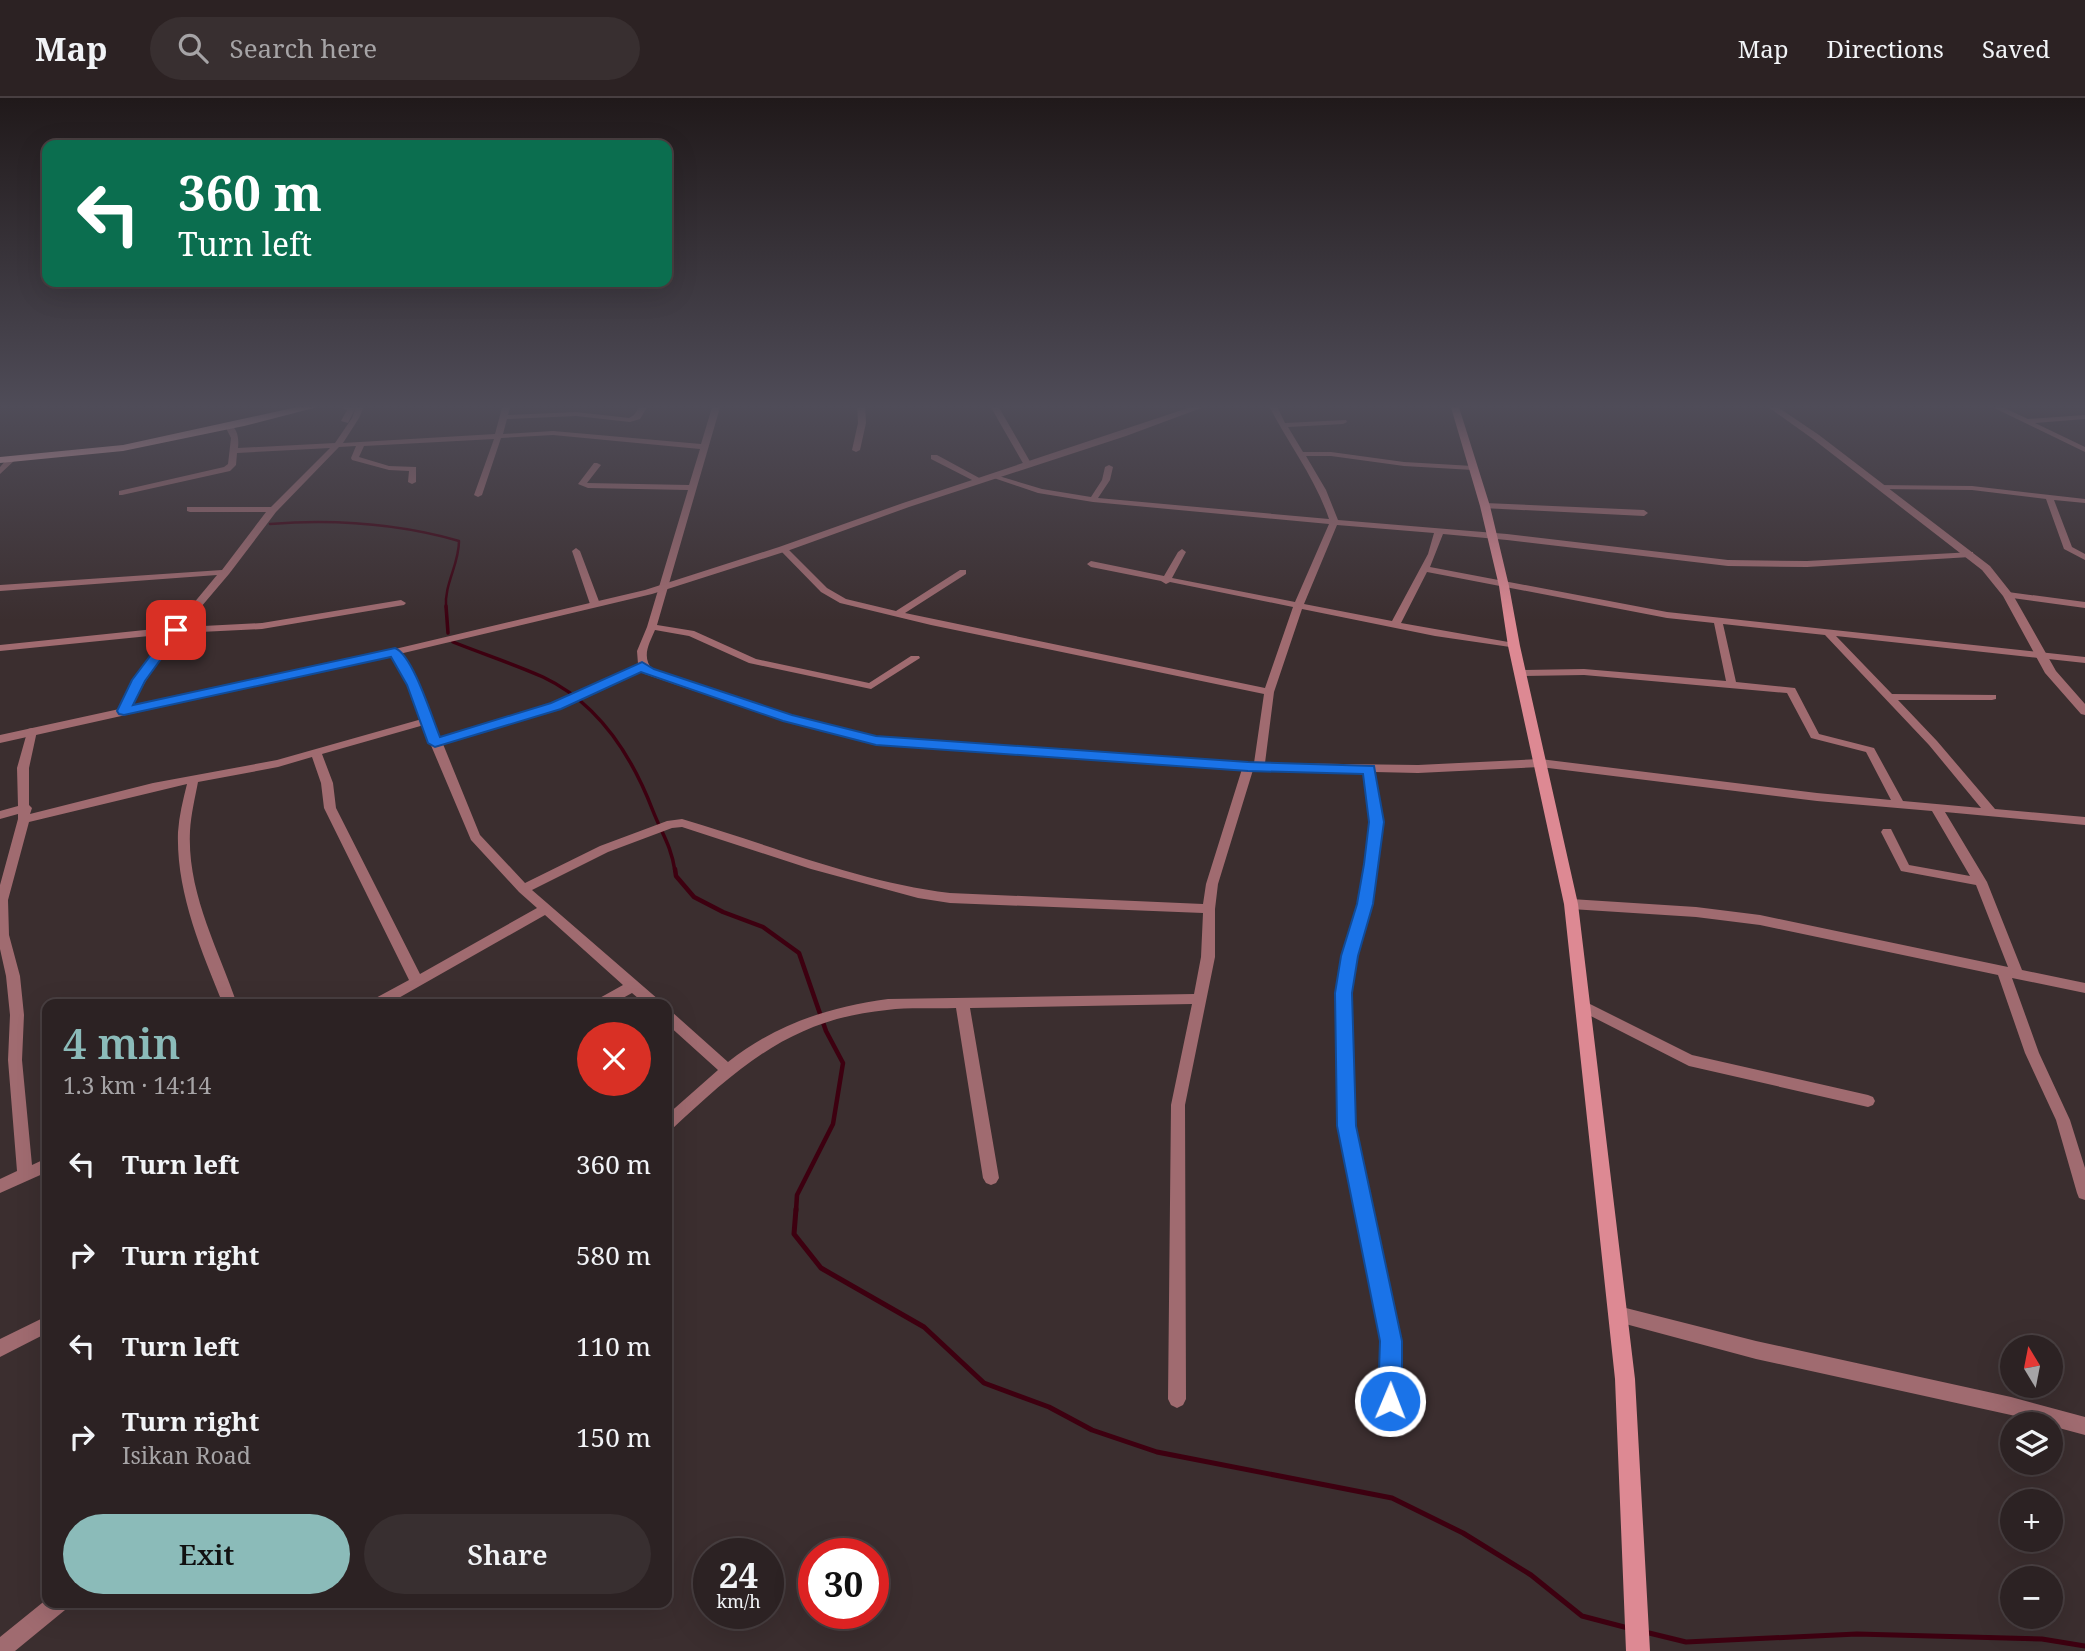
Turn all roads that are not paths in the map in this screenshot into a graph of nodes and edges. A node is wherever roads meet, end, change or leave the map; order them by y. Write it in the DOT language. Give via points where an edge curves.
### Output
graph roads {
  1 [pos="196,476"];
  2 [pos="305,476"];
  3 [pos="412,476"];
  4 [pos="484,476"];
  5 [pos="588,476"];
  6 [pos="696,476"];
  7 [pos="971,476"];
  8 [pos="991,476"];
  9 [pos="994,476"];
  10 [pos="1107,476"];
  11 [pos="1316,476"];
  12 [pos="1476,476"];
  13 [pos="1866,476"];
  14 [pos="979,481"];
  15 [pos="412,482"];
  16 [pos="1880,487"];
  17 [pos="693,488"];
  18 [pos="122,493"];
  19 [pos="478,495"];
  20 [pos="2049,497"];
  21 [pos="1093,500"];
  22 [pos="2085,500"];
  23 [pos="1486,506"];
  24 [pos="190,509"];
  25 [pos="273,510"];
  26 [pos="1644,513"];
  27 [pos="1335,522"];
  28 [pos="1439,532"];
  29 [pos="1492,537"];
  30 [pos="783,549"];
  31 [pos="576,551"];
  32 [pos="1182,552"];
  33 [pos="1969,554"];
  34 [pos="2085,557"];
  35 [pos="1091,564"];
  36 [pos="1424,569"];
  37 [pos="226,572"];
  38 [pos="964,572"];
  39 [pos="1166,581"];
  40 [pos="664,586"];
  41 [pos="1504,586"];
  42 [pos="0,589"];
  43 [pos="2008,595"];
  44 [pos="401,603"];
  45 [pos="595,604"];
  46 [pos="2085,605"];
  47 [pos="1298,606"];
  48 [pos="897,614"];
  49 [pos="1718,621"];
  50 [pos="1395,625"];
  51 [pos="652,627"];
  52 [pos="176,630"];
  53 [pos="1829,634"];
  54 [pos="1514,646"];
  55 [pos="0,648"];
  56 [pos="395,652"];
  57 [pos="2039,655"];
  58 [pos="915,658"];
  59 [pos="2085,660"];
  60 [pos="642,666"];
  61 [pos="1521,673"];
  62 [pos="1731,685"];
  63 [pos="1269,692"];
  64 [pos="1888,697"];
  65 [pos="1992,697"];
  66 [pos="124,711"];
  67 [pos="2085,711"];
  68 [pos="428,722"];
  69 [pos="32,732"];
  70 [pos="0,739"];
  71 [pos="435,743"];
  72 [pos="316,753"];
  73 [pos="1540,763"];
  74 [pos="1254,767"];
  75 [pos="1369,769"];
  76 [pos="193,780"];
  77 [pos="1899,805"];
  78 [pos="1937,809"];
  79 [pos="25,813"];
  80 [pos="1992,813"];
  81 [pos="0,815"];
  82 [pos="2085,821"];
  83 [pos="1887,832"];
  84 [pos="1981,882"];
  85 [pos="523,889"];
  86 [pos="1571,904"];
  87 [pos="546,909"];
  88 [pos="1209,909"];
  89 [pos="2010,972"];
  90 [pos="417,982"];
  91 [pos="633,986"];
  92 [pos="2085,988"];
  93 [pos="228,999"];
  94 [pos="386,999"];
  95 [pos="610,999"];
  96 [pos="648,999"];
  97 [pos="1198,999"];
  98 [pos="962,1003"];
  99 [pos="1582,1005"];
  100 [pos="672,1020"];
  101 [pos="727,1069"];
  102 [pos="1868,1101"];
  103 [pos="672,1119"];
  104 [pos="42,1167"];
  105 [pos="25,1174"];
  106 [pos="991,1178"];
  107 [pos="0,1186"];
  108 [pos="2085,1193"];
  109 [pos="1618,1314"];
  110 [pos="42,1327"];
  111 [pos="0,1348"];
  112 [pos="1177,1399"];
  113 [pos="1390,1401"];
  114 [pos="2085,1426"];
  115 [pos="52,1608"];
  116 [pos="0,1650"];
  117 [pos="1638,1651"];
  1 -- 18 [label="street"];
  2 -- 25 [label="street"];
  3 -- 15 [label="street"];
  4 -- 19 [label="street"];
  5 -- 17 [label="street" via="582,484"];
  6 -- 17 [label="street"];
  7 -- 14 [label="street"];
  8 -- 14 [label="street"];
  9 -- 21 [label="street"];
  10 -- 21 [label="street"];
  11 -- 27 [label="street"];
  12 -- 23 [label="main road"];
  13 -- 16 [label="street"];
  14 -- 30 [label="street"];
  16 -- 20 [label="street" via="1972,488"];
  16 -- 33 [label="street"];
  17 -- 40 [label="street"];
  20 -- 22 [label="street"];
  20 -- 34 [label="street" via="2068,549"];
  21 -- 27 [label="street"];
  23 -- 26 [label="street"];
  23 -- 29 [label="main road"];
  24 -- 25 [label="street"];
  25 -- 37 [label="street"];
  27 -- 28 [label="street"];
  27 -- 47 [label="street"];
  28 -- 29 [label="street"];
  28 -- 36 [label="street"];
  29 -- 33 [label="street" via="1728,564 1807,565"];
  29 -- 41 [label="main road"];
  30 -- 40 [label="street"];
  30 -- 48 [label="street" via="830,596"];
  31 -- 45 [label="street"];
  32 -- 39 [label="street"];
  33 -- 43 [label="street"];
  35 -- 39 [label="street"];
  36 -- 41 [label="street"];
  36 -- 50 [label="street"];
  37 -- 42 [label="street"];
  37 -- 52 [label="street"];
  38 -- 48 [label="street"];
  39 -- 47 [label="street"];
  40 -- 45 [label="street"];
  40 -- 51 [label="street"];
  41 -- 49 [label="street"];
  41 -- 54 [label="main road"];
  43 -- 46 [label="street"];
  43 -- 57 [label="street"];
  44 -- 52 [label="street" via="262,626"];
  45 -- 56 [label="street"];
  47 -- 50 [label="street"];
  47 -- 63 [label="street"];
  48 -- 63 [label="street"];
  49 -- 53 [label="street"];
  49 -- 62 [label="street"];
  50 -- 54 [label="street"];
  51 -- 58 [label="street" via="691,634 769,666 871,687"];
  51 -- 60 [label="street" via="640,656"];
  52 -- 55 [label="street"];
  52 -- 66 [label="street" via="139,680"];
  53 -- 57 [label="street"];
  53 -- 64 [label="street"];
  54 -- 61 [label="main road"];
  56 -- 66 [label="street"];
  56 -- 68 [label="street"];
  57 -- 59 [label="street"];
  57 -- 67 [label="street"];
  60 -- 71 [label="street" via="556,706"];
  60 -- 74 [label="street" via="788,718 876,740"];
  61 -- 62 [label="street" via="1584,672"];
  61 -- 73 [label="main road"];
  62 -- 77 [label="street" via="1791,690 1815,736 1870,750"];
  63 -- 74 [label="street"];
  64 -- 65 [label="street"];
  64 -- 80 [label="street"];
  66 -- 69 [label="street"];
  68 -- 71 [label="street"];
  68 -- 72 [label="street"];
  69 -- 70 [label="street"];
  69 -- 79 [label="street" via="23,768"];
  71 -- 85 [label="street" via="475,837"];
  72 -- 76 [label="street"];
  72 -- 90 [label="street" via="330,808"];
  73 -- 75 [label="street"];
  73 -- 77 [label="street"];
  73 -- 86 [label="main road"];
  74 -- 75 [label="street"];
  74 -- 88 [label="street" via="1212,884"];
  75 -- 113 [label="street" via="1376,822 1372,864 1343,993 1346,1126 1390,1330"];
  76 -- 79 [label="street"];
  76 -- 93 [label="street" via="184,835 186,871"];
  77 -- 78 [label="street"];
  78 -- 80 [label="street"];
  78 -- 84 [label="street"];
  79 -- 81 [label="street"];
  79 -- 105 [label="street" via="2,900 3,935 17,1015 16,1085"];
  80 -- 82 [label="street"];
  83 -- 84 [label="street" via="1905,868"];
  84 -- 89 [label="street" via="1999,922"];
  85 -- 87 [label="street"];
  85 -- 88 [label="street" via="604,849 671,824 686,823 732,841 918,894"];
  86 -- 89 [label="street" via="1751,919"];
  86 -- 99 [label="main road"];
  87 -- 90 [label="street"];
  87 -- 91 [label="street"];
  88 -- 97 [label="street" via="1208,957"];
  89 -- 92 [label="street"];
  89 -- 108 [label="street" via="2032,1053 2063,1120"];
  90 -- 94 [label="street"];
  91 -- 95 [label="street"];
  91 -- 96 [label="street"];
  97 -- 98 [label="street"];
  97 -- 112 [label="street" via="1178,1105"];
  98 -- 101 [label="street" via="888,1004 817,1016 775,1036"];
  98 -- 106 [label="street"];
  99 -- 102 [label="street" via="1689,1060"];
  99 -- 109 [label="main road"];
  100 -- 101 [label="street"];
  101 -- 103 [label="street"];
  104 -- 105 [label="street"];
  105 -- 107 [label="street"];
  109 -- 114 [label="street"];
  109 -- 117 [label="main road"];
  110 -- 111 [label="street"];
  115 -- 116 [label="street"];
}
